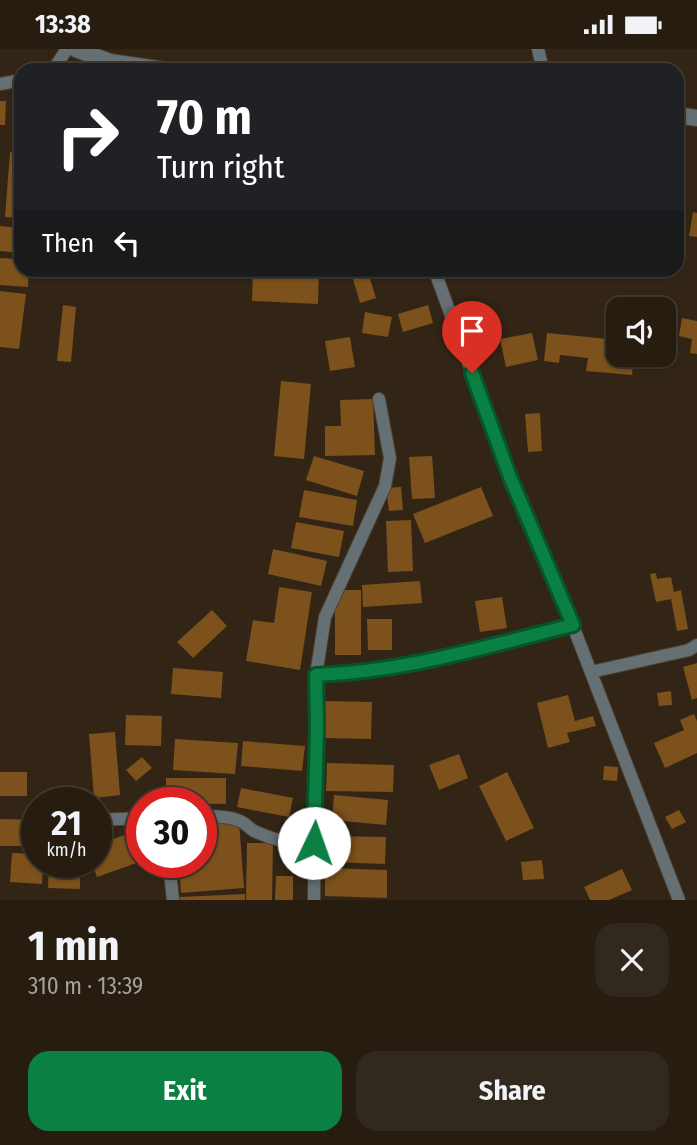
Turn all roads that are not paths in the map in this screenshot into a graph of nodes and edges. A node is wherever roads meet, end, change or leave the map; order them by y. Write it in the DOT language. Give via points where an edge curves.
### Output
graph roads {
  1 [pos="76,49"];
  2 [pos="117,63"];
  3 [pos="437,277"];
  4 [pos="379,399"];
  5 [pos="573,625"];
  6 [pos="697,645"];
  7 [pos="591,673"];
  8 [pos="316,675"];
  9 [pos="217,816"];
  10 [pos="314,843"];
  11 [pos="171,878"];
  12 [pos="173,900"];
  13 [pos="314,900"];
  14 [pos="678,900"];
  1 -- 2 [label="street"];
  3 -- 5 [label="street" via="510,477"];
  4 -- 8 [label="street" via="390,458 385,486 325,617"];
  5 -- 7 [label="street"];
  5 -- 8 [label="street" via="410,666"];
  6 -- 7 [label="street"];
  7 -- 14 [label="street"];
  8 -- 10 [label="street"];
  9 -- 10 [label="street" via="240,821 280,841"];
  10 -- 13 [label="street"];
  11 -- 12 [label="street"];
}
